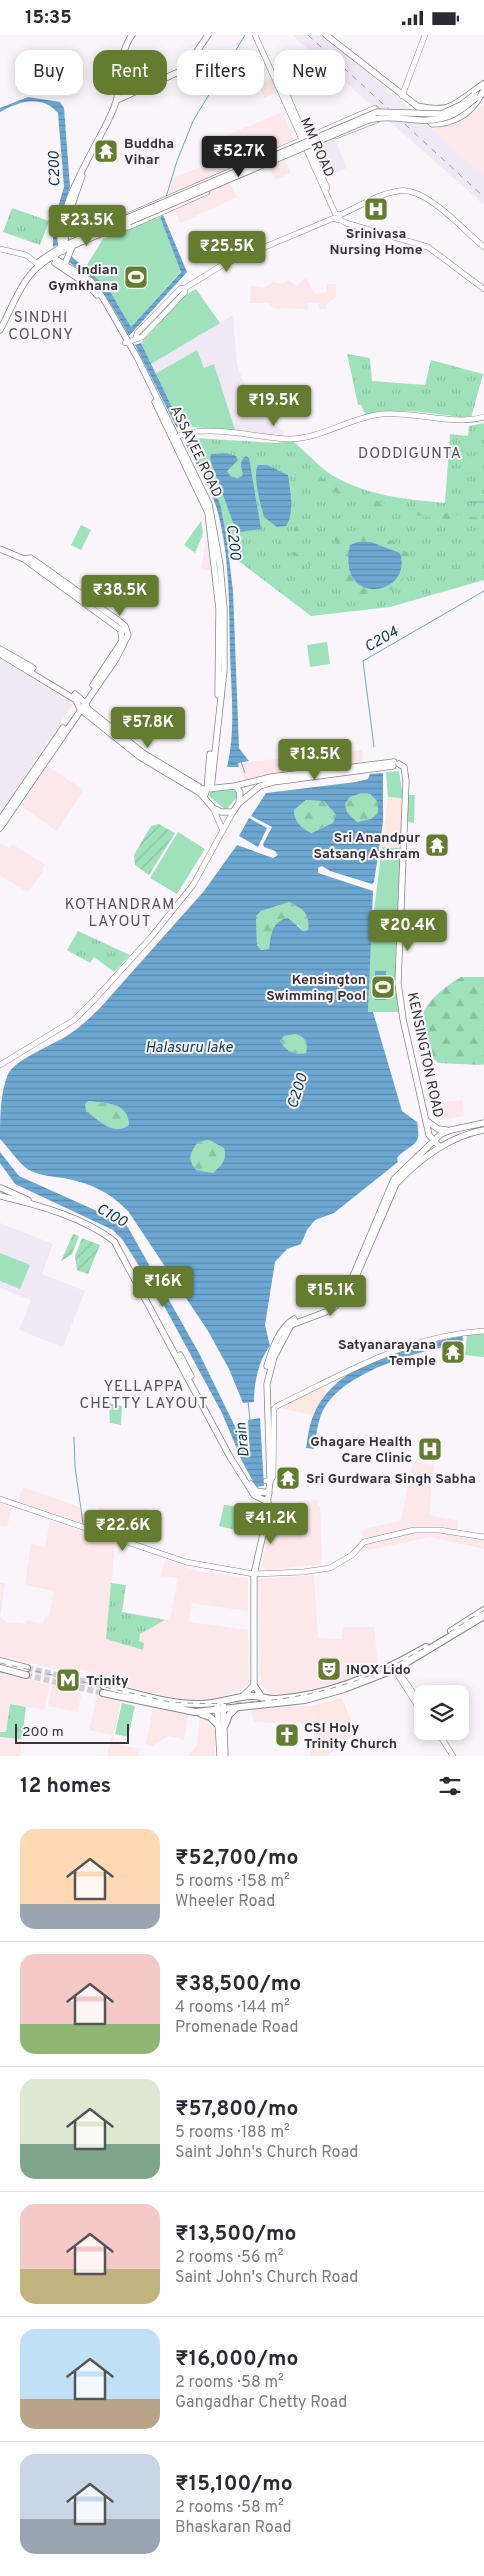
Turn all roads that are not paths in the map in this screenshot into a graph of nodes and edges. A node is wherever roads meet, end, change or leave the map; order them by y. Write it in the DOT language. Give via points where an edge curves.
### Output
graph roads {
  1 [pos="132,35"];
  2 [pos="208,35"];
  3 [pos="255,35"];
  4 [pos="259,35"];
  5 [pos="326,35"];
  6 [pos="425,35"];
  7 [pos="484,87"];
  8 [pos="402,96"];
  9 [pos="116,100"];
  10 [pos="417,106"];
  11 [pos="303,139"];
  12 [pos="307,148"];
  13 [pos="337,216"];
  14 [pos="106,230"];
  15 [pos="484,247"];
  16 [pos="0,249"];
  17 [pos="64,250"];
  18 [pos="49,257"];
  19 [pos="66,262"];
  20 [pos="36,263"];
  21 [pos="484,289"];
  22 [pos="16,296"];
  23 [pos="0,324"];
  24 [pos="0,330"];
  25 [pos="131,340"];
  26 [pos="484,417"];
  27 [pos="180,435"];
  28 [pos="0,549"];
  29 [pos="0,649"];
  30 [pos="0,654"];
  31 [pos="82,704"];
  32 [pos="396,764"];
  33 [pos="235,786"];
  34 [pos="207,791"];
  35 [pos="239,803"];
  36 [pos="213,807"];
  37 [pos="233,812"];
  38 [pos="0,819"];
  39 [pos="0,828"];
  40 [pos="224,831"];
  41 [pos="0,1066"];
  42 [pos="427,1121"];
  43 [pos="484,1123"];
  44 [pos="451,1129"];
  45 [pos="484,1130"];
  46 [pos="432,1141"];
  47 [pos="440,1147"];
  48 [pos="0,1187"];
  49 [pos="0,1195"];
  50 [pos="484,1331"];
  51 [pos="283,1333"];
  52 [pos="197,1391"];
  53 [pos="268,1481"];
  54 [pos="267,1493"];
  55 [pos="0,1499"];
  56 [pos="266,1502"];
  57 [pos="484,1537"];
  58 [pos="258,1574"];
  59 [pos="484,1610"];
  60 [pos="484,1616"];
  61 [pos="0,1661"];
  62 [pos="0,1668"];
  63 [pos="399,1673"];
  64 [pos="254,1685"];
  65 [pos="414,1694"];
  66 [pos="241,1698"];
  67 [pos="414,1699"];
  68 [pos="263,1700"];
  69 [pos="220,1706"];
  70 [pos="236,1707"];
  71 [pos="195,1712"];
  72 [pos="222,1725"];
  73 [pos="443,1740"];
  74 [pos="221,1756"];
  75 [pos="453,1756"];
  1 -- 9 [label="main road" via="124,46"];
  2 -- 9 [label="main road" via="185,69"];
  3 -- 11 [label="street, MM ROAD"];
  4 -- 11 [label="street, MM ROAD"];
  5 -- 8 [label="main road"];
  6 -- 8 [label="street"];
  7 -- 10 [label="main road" via="443,110"];
  7 -- 10 [label="main road" via="472,109 445,124 432,124"];
  7 -- 14 [label="main road, bridge" via="461,105 441,114 376,112"];
  8 -- 10 [label="main road"];
  9 -- 17 [label="main road" via="82,174 66,222"];
  11 -- 12 [label="street, MM ROAD"];
  11 -- 12 [label="street" via="375,108 380,114 381,119"];
  11 -- 14 [label="street" via="126,214"];
  12 -- 13 [label="street, MM ROAD"];
  12 -- 14 [label="street" via="131,226"];
  13 -- 15 [label="street" via="391,193 410,191 430,201"];
  13 -- 21 [label="street" via="346,223 428,247"];
  13 -- 25 [label="street" via="224,263 185,288 185,292 142,337"];
  14 -- 17 [label="main road"];
  16 -- 20 [label="street" via="26,255"];
  17 -- 18 [label="main road"];
  17 -- 19 [label="main road"];
  18 -- 19 [label="main road, ASSAYEE ROAD"];
  18 -- 20 [label="main road"];
  18 -- 22 [label="main road" via="29,276"];
  18 -- 25 [label="main road, ASSAYEE ROAD" via="88,285"];
  19 -- 25 [label="main road, ASSAYEE ROAD" via="91,281"];
  20 -- 22 [label="main road"];
  22 -- 23 [label="main road"];
  22 -- 24 [label="main road"];
  25 -- 27 [label="main road, ASSAYEE ROAD"];
  25 -- 34 [label="main road, ASSAYEE ROAD" via="209,519 218,614 218,694"];
  26 -- 27 [label="street" via="468,421 408,413 378,414 291,439 194,431"];
  27 -- 34 [label="main road, ASSAYEE ROAD" via="212,512 222,591 224,670"];
  28 -- 31 [label="main road" via="30,559 127,629 128,639"];
  29 -- 31 [label="main road"];
  30 -- 31 [label="main road"];
  31 -- 34 [label="main road" via="143,753"];
  31 -- 38 [label="main road"];
  31 -- 39 [label="main road"];
  32 -- 33 [label="main road" via="271,777"];
  32 -- 35 [label="main road" via="273,782 260,786"];
  32 -- 42 [label="main road, KENSINGTON ROAD" via="404,767 405,783 398,983 403,1019"];
  33 -- 34 [label="main road"];
  33 -- 35 [label="main road" via="240,792"];
  34 -- 36 [label="main road"];
  35 -- 37 [label="main road"];
  36 -- 37 [label="main road" via="220,812"];
  36 -- 40 [label="street"];
  37 -- 40 [label="street"];
  40 -- 41 [label="street" via="193,885 95,999 74,1020"];
  42 -- 44 [label="main road" via="438,1129"];
  42 -- 46 [label="main road, KENSINGTON ROAD"];
  43 -- 44 [label="main road"];
  44 -- 46 [label="main road"];
  45 -- 47 [label="main road"];
  46 -- 47 [label="main road"];
  46 -- 51 [label="main road" via="391,1184 342,1297 329,1307 287,1324"];
  47 -- 51 [label="main road" via="396,1184 348,1295 331,1310 297,1322"];
  48 -- 49 [label="main road"];
  48 -- 52 [label="main road" via="86,1222 115,1238"];
  49 -- 52 [label="main road" via="55,1213 114,1241"];
  50 -- 53 [label="street" via="456,1334 396,1349 277,1406 274,1409 273,1477"];
  51 -- 53 [label="main road" via="271,1353 263,1383"];
  52 -- 54 [label="main road" via="253,1487"];
  52 -- 56 [label="main road" via="250,1490"];
  53 -- 54 [label="main road"];
  54 -- 56 [label="main road"];
  55 -- 58 [label="street" via="186,1562"];
  56 -- 58 [label="main road"];
  57 -- 58 [label="street" via="414,1530 364,1542 352,1555 330,1568"];
  58 -- 64 [label="main road"];
  59 -- 68 [label="main road" via="410,1656 357,1680 304,1695"];
  60 -- 63 [label="main road"];
  61 -- 62 [label="main road" via="27,1671"];
  63 -- 65 [label="street"];
  63 -- 67 [label="street"];
  63 -- 68 [label="main road" via="331,1694 295,1701"];
  64 -- 66 [label="main road"];
  64 -- 68 [label="main road"];
  66 -- 68 [label="main road"];
  66 -- 69 [label="main road"];
  68 -- 70 [label="main road"];
  69 -- 70 [label="main road"];
  69 -- 71 [label="main road"];
  69 -- 71 [label="main road" via="104,1689"];
  69 -- 72 [label="main road"];
  70 -- 72 [label="main road"];
  71 -- 72 [label="main road"];
  72 -- 74 [label="main road"];
  73 -- 75 [label="street"];
}
